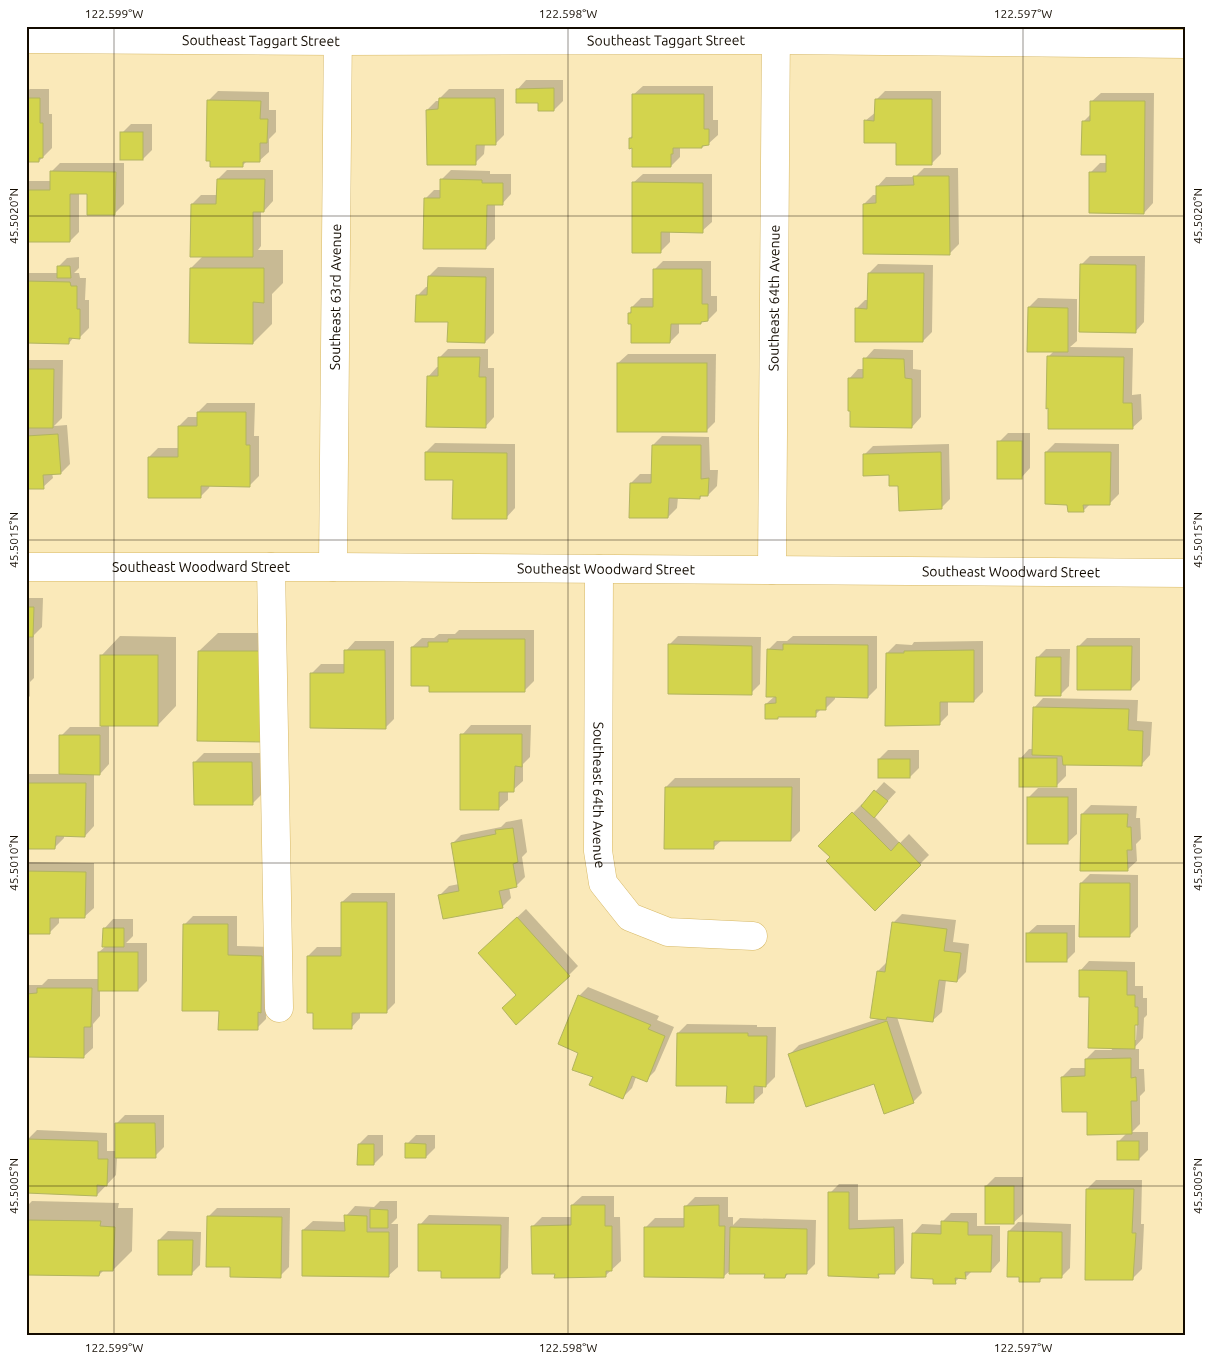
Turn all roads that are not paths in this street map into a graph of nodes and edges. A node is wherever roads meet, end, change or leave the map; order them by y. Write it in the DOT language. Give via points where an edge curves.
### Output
graph roads {
  1 [pos="776,33"];
  2 [pos="338,34"];
  3 [pos="26,39"];
  4 [pos="1186,44"];
  5 [pos="26,567"];
  6 [pos="271,567"];
  7 [pos="333,567"];
  8 [pos="599,569"];
  9 [pos="772,570"];
  10 [pos="1186,573"];
  11 [pos="752,936"];
  12 [pos="279,1008"];
  1 -- 2 [label="street, Southeast Taggart Street"];
  1 -- 4 [label="street, Southeast Taggart Street"];
  1 -- 9 [label="street, Southeast 64th Avenue"];
  2 -- 3 [label="street, Southeast Taggart Street"];
  2 -- 7 [label="street, Southeast 63rd Avenue"];
  5 -- 6 [label="street, Southeast Woodward Street"];
  6 -- 7 [label="street, Southeast Woodward Street"];
  6 -- 12 [label="street"];
  7 -- 8 [label="street, Southeast Woodward Street"];
  8 -- 9 [label="street, Southeast Woodward Street"];
  8 -- 11 [label="street, Southeast 64th Avenue" via="598,851 603,883 630,917 668,932"];
  9 -- 10 [label="street, Southeast Woodward Street"];
}
